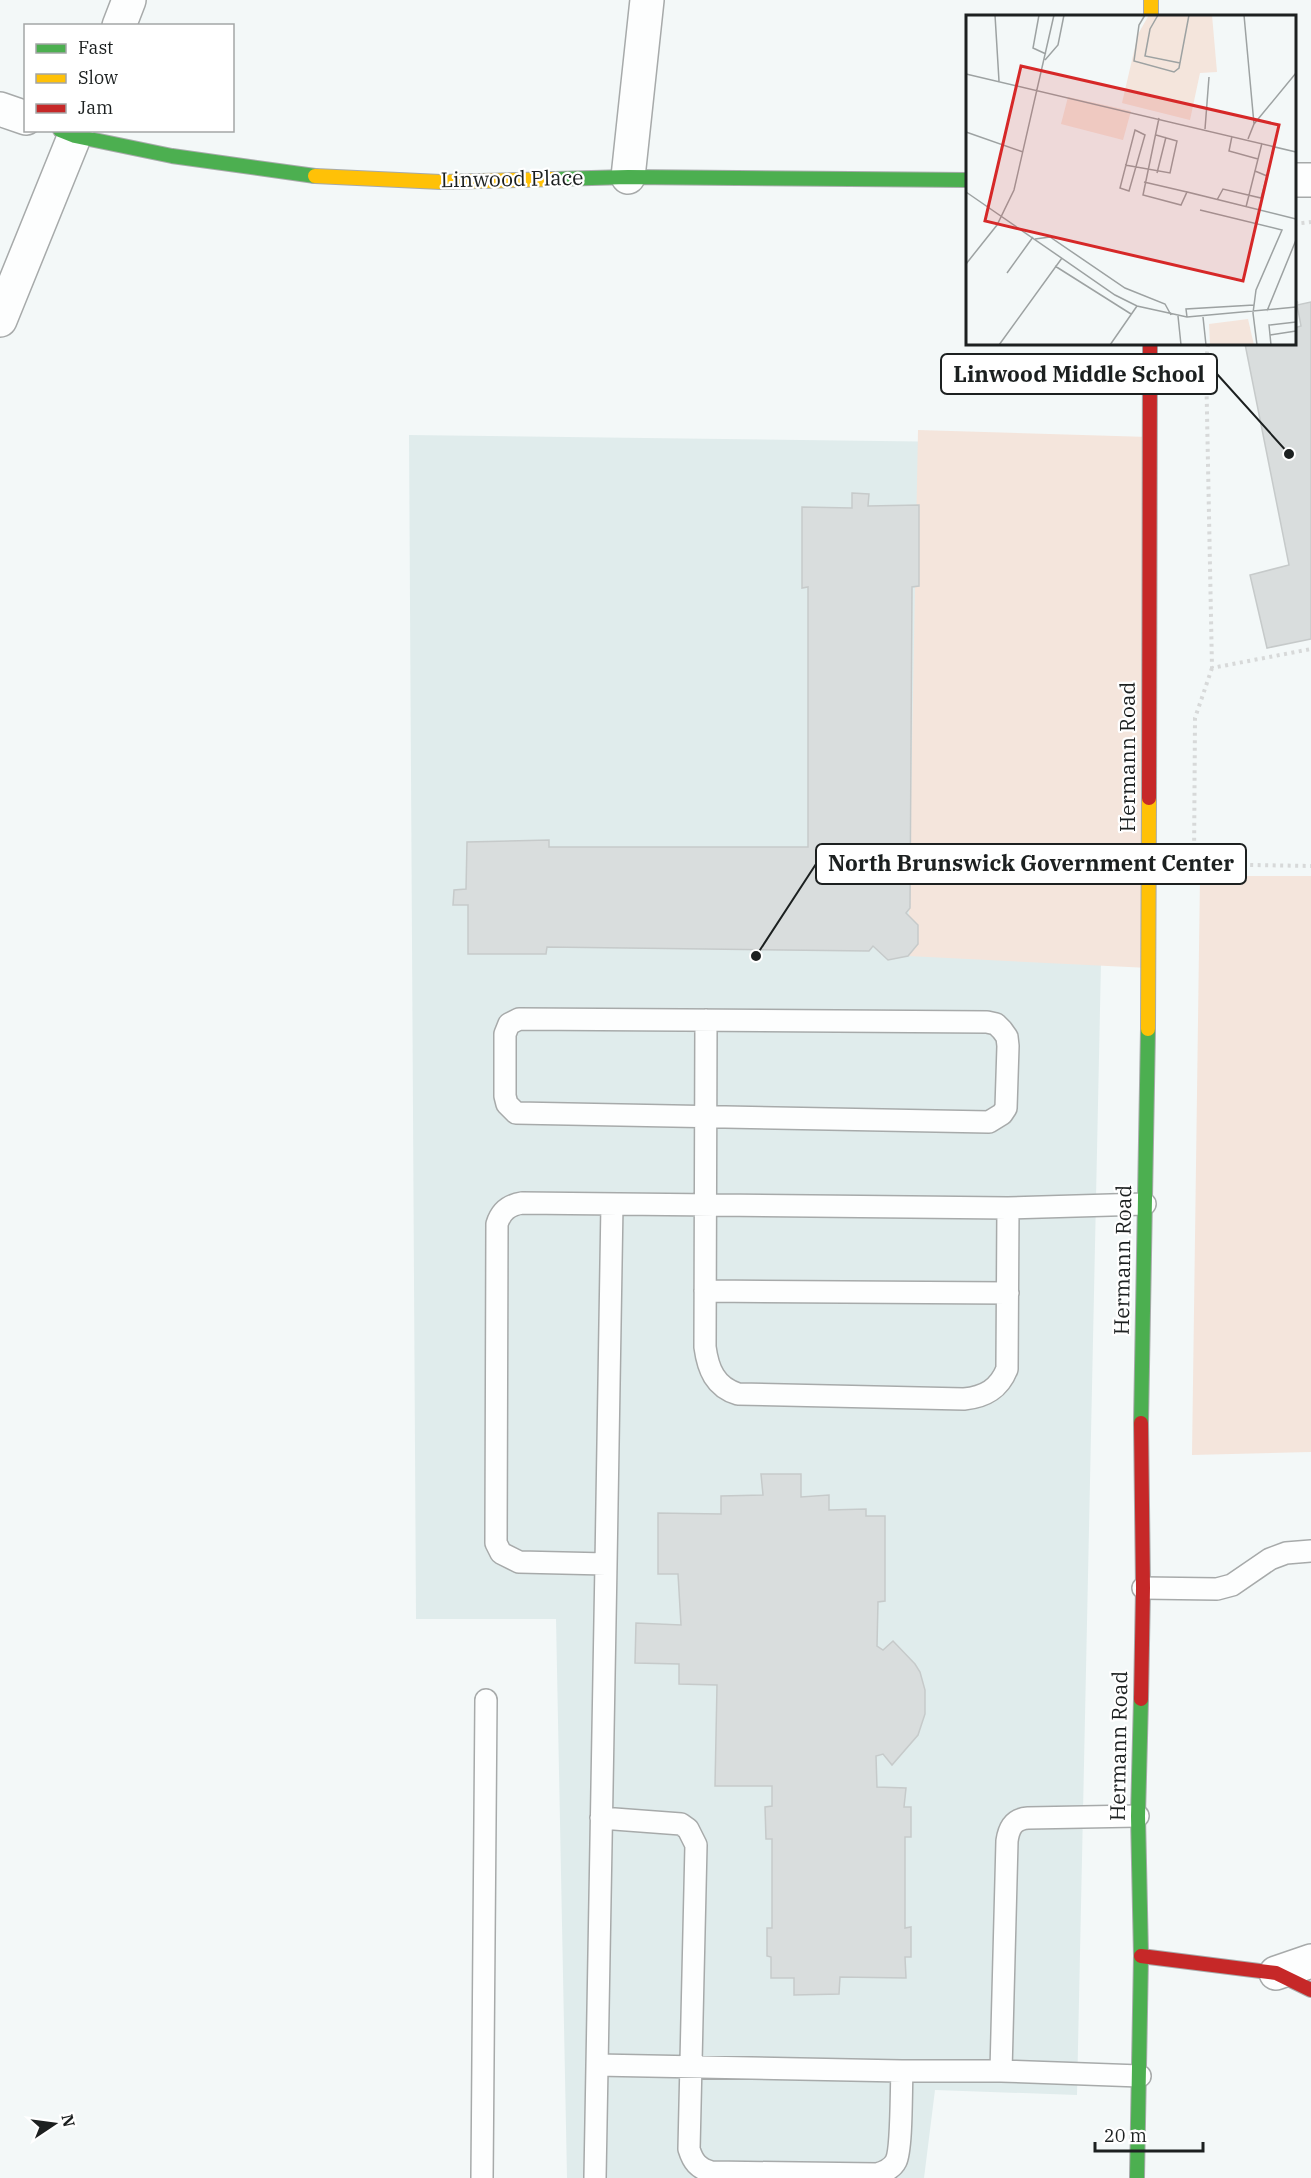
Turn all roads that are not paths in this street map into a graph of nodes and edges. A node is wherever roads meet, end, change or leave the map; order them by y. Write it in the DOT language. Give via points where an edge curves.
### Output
graph roads {
  1 [pos="129,0"];
  2 [pos="646,0"];
  3 [pos="120,24"];
  4 [pos="0,110"];
  5 [pos="24,117"];
  6 [pos="70,132"];
  7 [pos="628,177"];
  8 [pos="966,180"];
  9 [pos="0,320"];
  10 [pos="1150,345"];
  11 [pos="706,1020"];
  12 [pos="706,1119"];
  13 [pos="612,1204"];
  14 [pos="1145,1204"];
  15 [pos="706,1205"];
  16 [pos="1008,1208"];
  17 [pos="705,1291"];
  18 [pos="1008,1293"];
  19 [pos="1311,1551"];
  20 [pos="606,1564"];
  21 [pos="1143,1588"];
  22 [pos="486,1700"];
  23 [pos="1138,1816"];
  24 [pos="601,1818"];
  25 [pos="1141,1956"];
  26 [pos="1311,1961"];
  27 [pos="1276,1972"];
  28 [pos="1311,1990"];
  29 [pos="597,2065"];
  30 [pos="691,2067"];
  31 [pos="902,2070"];
  32 [pos="1001,2071"];
  33 [pos="1140,2076"];
  34 [pos="482,2178"];
  35 [pos="595,2178"];
  36 [pos="1137,2178"];
  1 -- 3 [label="street"];
  2 -- 7 [label="street"];
  4 -- 5 [label="street"];
  6 -- 7 [label="street, Linwood Place" via="172,156 304,175 441,182"];
  6 -- 9 [label="street"];
  7 -- 8 [label="street, Linwood Place"];
  10 -- 14 [label="street, Hermann Road"];
  11 -- 12 [label="lane"];
  11 -- 12 [label="lane" via="519,1019 509,1024 505,1034 505,1096 516,1113"];
  11 -- 12 [label="lane" via="987,1022 1002,1030 1008,1047 1006,1108 988,1122"];
  12 -- 15 [label="lane"];
  13 -- 15 [label="lane"];
  13 -- 20 [label="lane"];
  13 -- 20 [label="lane" via="514,1204 500,1215 497,1224 496,1543 501,1553 519,1562"];
  14 -- 16 [label="lane"];
  14 -- 21 [label="street, Hermann Road" via="1140,1465"];
  15 -- 16 [label="lane"];
  15 -- 17 [label="lane"];
  16 -- 18 [label="lane"];
  17 -- 18 [label="lane"];
  17 -- 18 [label="lane" via="707,1359 711,1372 726,1390 738,1394 964,1399 985,1394 1002,1380 1007,1369"];
  19 -- 21 [label="lane" via="1286,1552 1232,1585 1217,1589"];
  20 -- 24 [label="lane"];
  21 -- 23 [label="street, Hermann Road"];
  22 -- 34 [label="lane"];
  23 -- 25 [label="street, Hermann Road"];
  23 -- 32 [label="lane" via="1028,1818 1015,1821 1008,1833"];
  24 -- 29 [label="lane"];
  24 -- 30 [label="lane" via="673,1822 693,1836 696,1856"];
  25 -- 27 [label="street"];
  25 -- 33 [label="street, Hermann Road"];
  26 -- 27 [label="street"];
  27 -- 28 [label="street"];
  29 -- 30 [label="lane"];
  29 -- 35 [label="lane"];
  30 -- 31 [label="lane"];
  30 -- 31 [label="lane" via="689,2149 700,2169 711,2172 885,2172 898,2154"];
  31 -- 32 [label="lane"];
  32 -- 33 [label="lane"];
  33 -- 36 [label="street, Hermann Road"];
}
